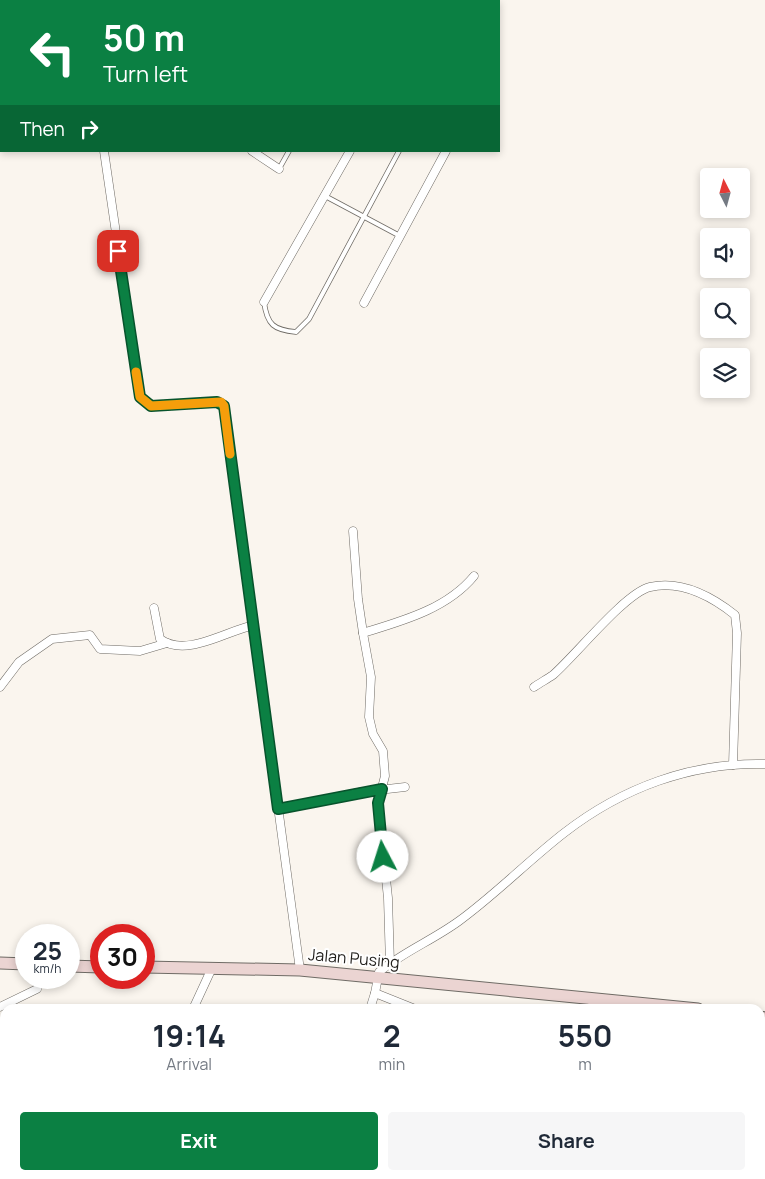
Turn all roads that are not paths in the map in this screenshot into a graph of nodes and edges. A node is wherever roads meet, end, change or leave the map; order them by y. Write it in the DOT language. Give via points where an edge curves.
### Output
graph roads {
  1 [pos="104,152"];
  2 [pos="254,152"];
  3 [pos="288,152"];
  4 [pos="349,152"];
  5 [pos="398,152"];
  6 [pos="445,152"];
  7 [pos="279,169"];
  8 [pos="325,196"];
  9 [pos="364,216"];
  10 [pos="401,237"];
  11 [pos="264,302"];
  12 [pos="364,303"];
  13 [pos="354,531"];
  14 [pos="474,576"];
  15 [pos="154,608"];
  16 [pos="254,625"];
  17 [pos="363,632"];
  18 [pos="167,643"];
  19 [pos="0,687"];
  20 [pos="534,687"];
  21 [pos="765,764"];
  22 [pos="732,765"];
  23 [pos="405,787"];
  24 [pos="382,789"];
  25 [pos="278,809"];
  26 [pos="0,963"];
  27 [pos="15,964"];
  28 [pos="390,964"];
  29 [pos="155,967"];
  30 [pos="212,968"];
  31 [pos="300,970"];
  32 [pos="377,976"];
  33 [pos="37,990"];
  34 [pos="375,993"];
  35 [pos="560,994"];
  36 [pos="10,1004"];
  37 [pos="195,1004"];
  38 [pos="372,1004"];
  39 [pos="402,1004"];
  40 [pos="597,1004"];
  41 [pos="652,1004"];
  1 -- 16 [label="street" via="140,397 151,406 221,402 224,406"];
  2 -- 7 [label="street"];
  3 -- 7 [label="lane"];
  4 -- 8 [label="street"];
  5 -- 9 [label="lane"];
  6 -- 10 [label="street"];
  8 -- 9 [label="lane"];
  8 -- 11 [label="street"];
  9 -- 10 [label="lane"];
  9 -- 11 [label="lane" via="309,319 296,332 275,328 266,316"];
  10 -- 12 [label="street"];
  13 -- 17 [label="street"];
  14 -- 17 [label="street" via="462,590 442,603 411,618"];
  15 -- 18 [label="street" via="159,635"];
  16 -- 18 [label="street" via="197,644"];
  16 -- 25 [label="street"];
  17 -- 24 [label="street" via="372,677 369,716 373,734 383,752 385,776"];
  18 -- 19 [label="street" via="140,651 100,648 90,635 52,638 19,662"];
  20 -- 22 [label="street" via="553,675 632,596 649,587 684,587 718,601 735,615"];
  21 -- 22 [label="street"];
  22 -- 28 [label="street" via="678,774 609,802 564,833 458,922"];
  23 -- 24 [label="street"];
  24 -- 25 [label="street"];
  24 -- 28 [label="street" via="378,803 388,898"];
  25 -- 31 [label="street"];
  26 -- 27 [label="main road"];
  28 -- 32 [label="street"];
  29 -- 30 [label="main road, Jalan Pusing"];
  30 -- 31 [label="main road, Jalan Pusing"];
  30 -- 37 [label="street"];
  31 -- 32 [label="main road, Jalan Pusing"];
  32 -- 34 [label="street"];
  32 -- 35 [label="main road, Jalan Pusing"];
  33 -- 36 [label="street"];
  34 -- 38 [label="street"];
  34 -- 39 [label="street"];
  35 -- 40 [label="main road, Jalan Pusing"];
  35 -- 41 [label="main road, Jalan Pusing"];
}
